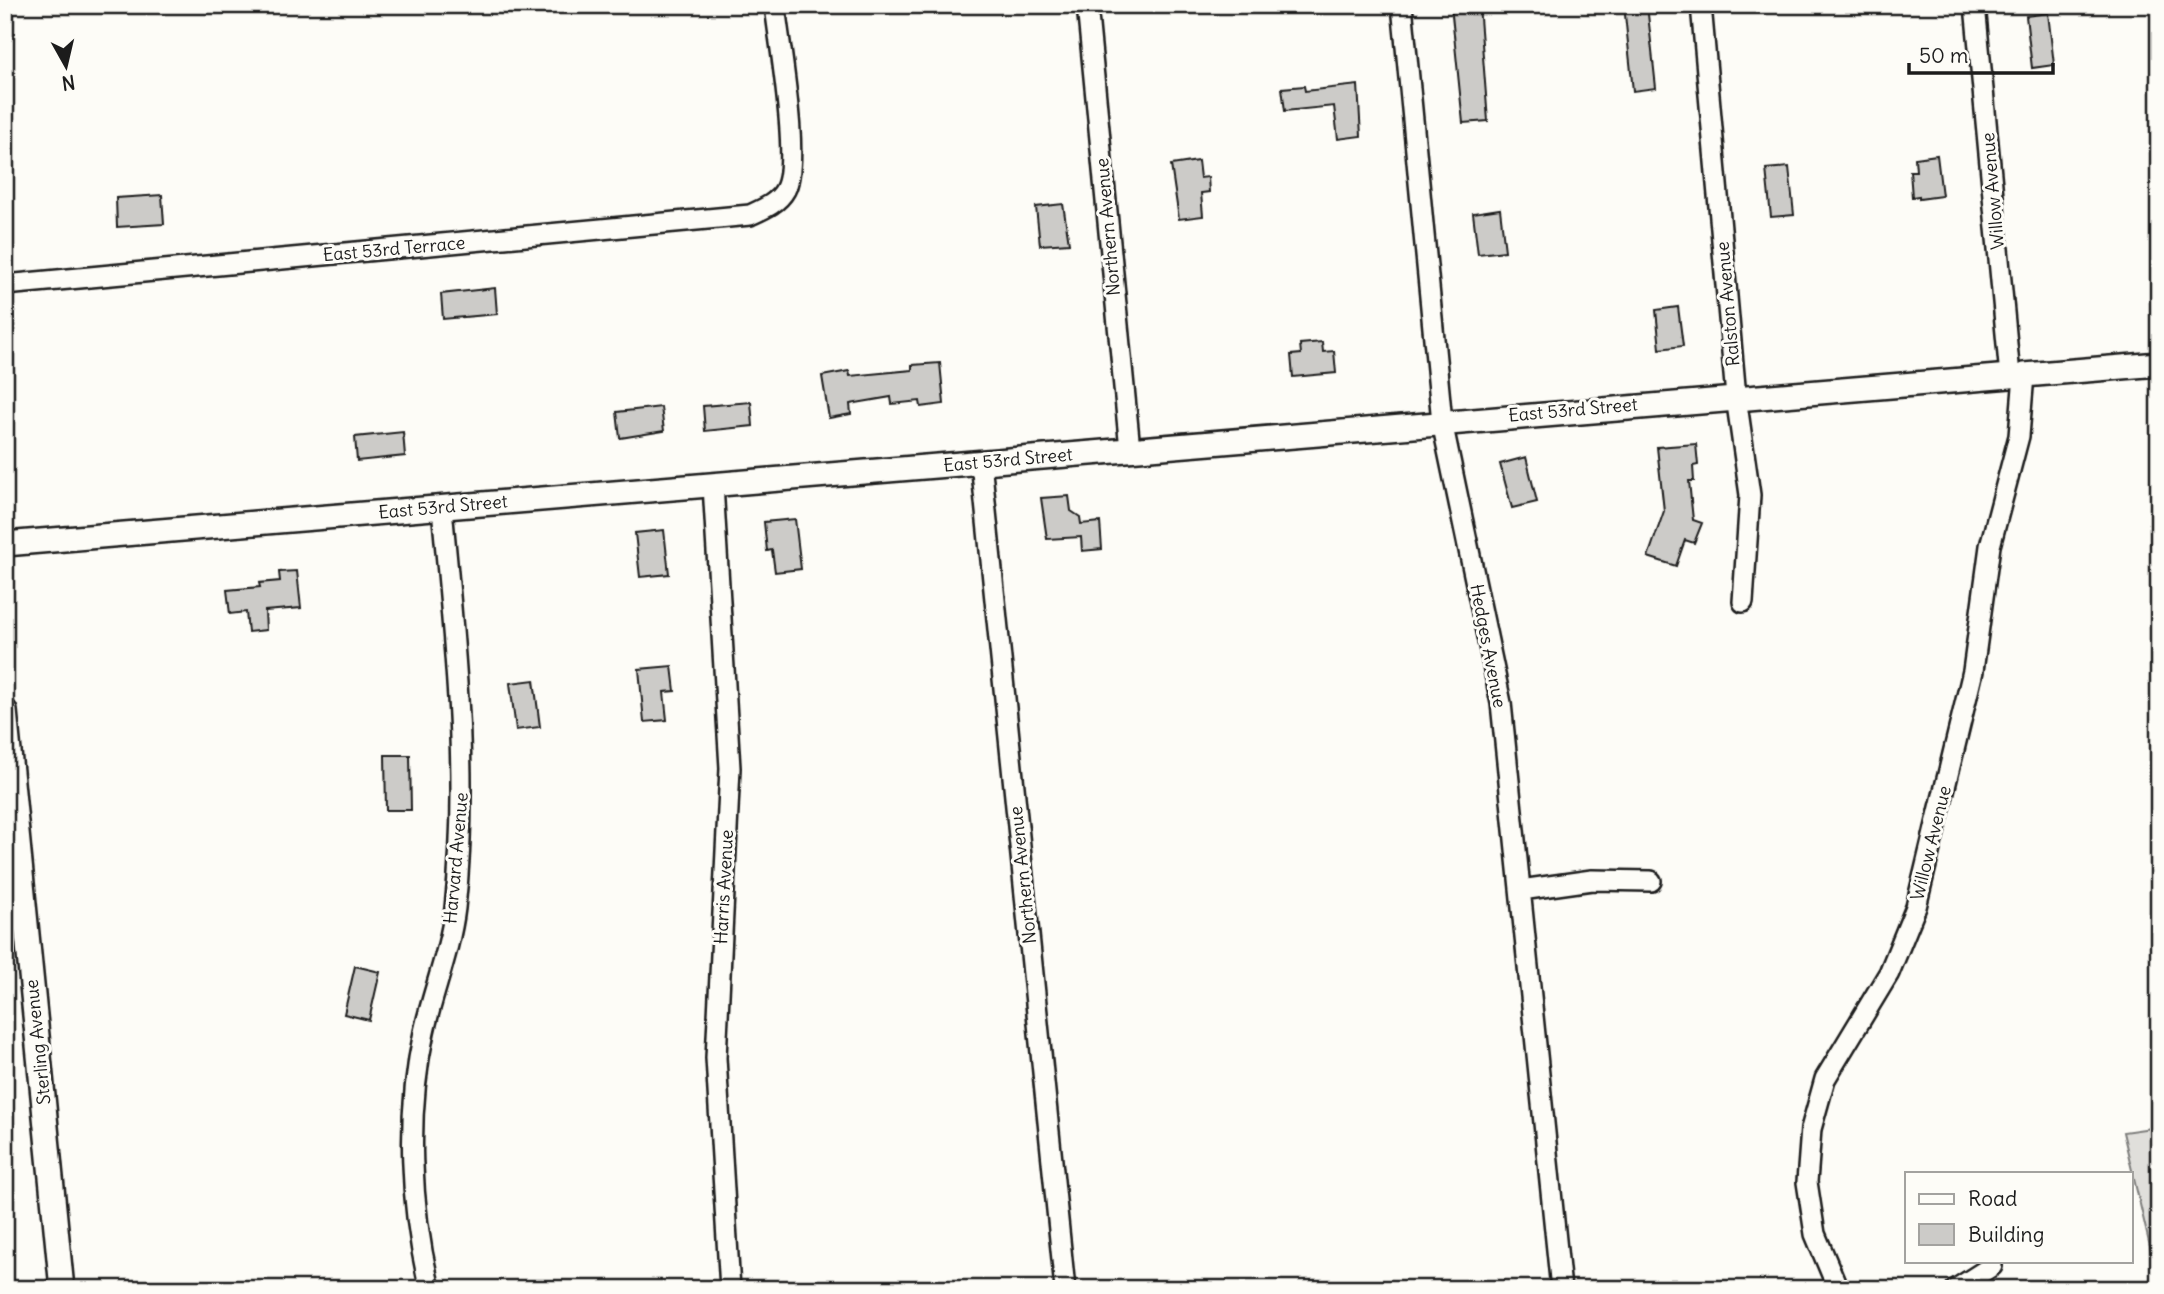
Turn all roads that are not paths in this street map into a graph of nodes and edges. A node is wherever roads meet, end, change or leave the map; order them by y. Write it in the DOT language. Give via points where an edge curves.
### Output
graph roads {
  1 [pos="775,5"];
  2 [pos="1087,5"];
  3 [pos="1402,5"];
  4 [pos="1701,5"];
  5 [pos="1975,5"];
  6 [pos="5,285"];
  7 [pos="2159,365"];
  8 [pos="2017,375"];
  9 [pos="1736,397"];
  10 [pos="1442,422"];
  11 [pos="1130,449"];
  12 [pos="981,462"];
  13 [pos="713,485"];
  14 [pos="442,508"];
  15 [pos="5,544"];
  16 [pos="1743,602"];
  17 [pos="5,711"];
  18 [pos="1651,881"];
  19 [pos="1521,890"];
  20 [pos="1992,1266"];
  21 [pos="62,1289"];
  22 [pos="430,1289"];
  23 [pos="730,1289"];
  24 [pos="1065,1289"];
  25 [pos="1561,1289"];
  26 [pos="1838,1289"];
  27 [pos="1956,1289"];
  1 -- 6 [label="street, East 53rd Terrace" via="791,177 778,199 750,215"];
  2 -- 11 [label="street, Northern Avenue"];
  3 -- 10 [label="street, Hedges Avenue"];
  4 -- 9 [label="street, Ralston Avenue"];
  5 -- 8 [label="street, Willow Avenue"];
  7 -- 8 [label="street, East 53rd Street"];
  8 -- 9 [label="street, East 53rd Street"];
  8 -- 26 [label="street, Willow Avenue" via="2019,436 1990,546 1973,671 1916,907 1889,973 1825,1079 1811,1129 1807,1182 1815,1234"];
  9 -- 10 [label="street, East 53rd Street"];
  9 -- 16 [label="street, Ralston Avenue" via="1750,495"];
  10 -- 11 [label="street, East 53rd Street"];
  10 -- 19 [label="street, Hedges Avenue" via="1501,703"];
  11 -- 12 [label="street, East 53rd Street"];
  12 -- 13 [label="street, East 53rd Street"];
  12 -- 24 [label="street, Northern Avenue"];
  13 -- 14 [label="street, East 53rd Street"];
  13 -- 23 [label="street, Harris Avenue" via="730,768 716,1058"];
  14 -- 15 [label="street, East 53rd Street"];
  14 -- 22 [label="street, Harvard Avenue" via="462,722 462,814 454,912 418,1070 416,1208"];
  17 -- 21 [label="street, Sterling Avenue"];
  18 -- 19 [label="street" via="1592,880"];
  19 -- 25 [label="street, Hedges Avenue"];
  20 -- 27 [label="street"];
}
